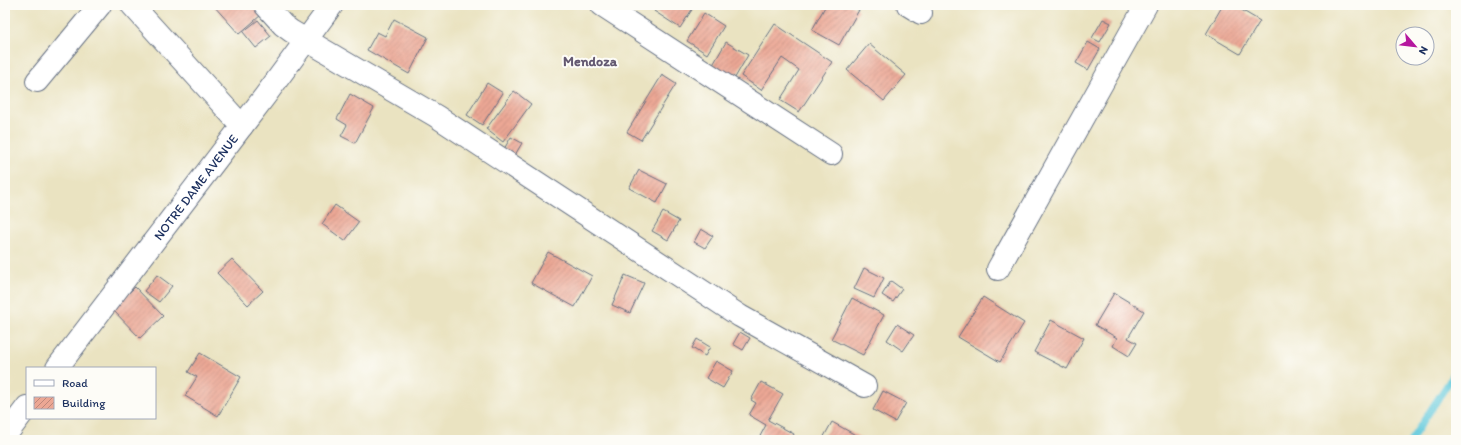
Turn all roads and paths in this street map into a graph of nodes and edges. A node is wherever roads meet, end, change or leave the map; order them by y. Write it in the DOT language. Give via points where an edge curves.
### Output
graph roads {
  1 [pos="100,5"];
  2 [pos="132,5"];
  3 [pos="265,5"];
  4 [pos="332,5"];
  5 [pos="602,5"];
  6 [pos="1146,5"];
  7 [pos="306,40"];
  8 [pos="37,81"];
  9 [pos="242,126"];
  10 [pos="831,154"];
  11 [pos="998,269"];
  12 [pos="58,367"];
  13 [pos="865,386"];
  14 [pos="26,408"];
  15 [pos="5,436"];
  1 -- 8 [label="street"];
  2 -- 9 [label="street"];
  3 -- 7 [label="street" via="283,25"];
  4 -- 7 [label="street, NOTRE DAME AVENUE"];
  5 -- 10 [label="street"];
  6 -- 11 [label="street"];
  7 -- 9 [label="street, NOTRE DAME AVENUE"];
  7 -- 13 [label="street" via="436,116 740,316"];
  9 -- 12 [label="street, NOTRE DAME AVENUE"];
  14 -- 15 [label="street"];
}
